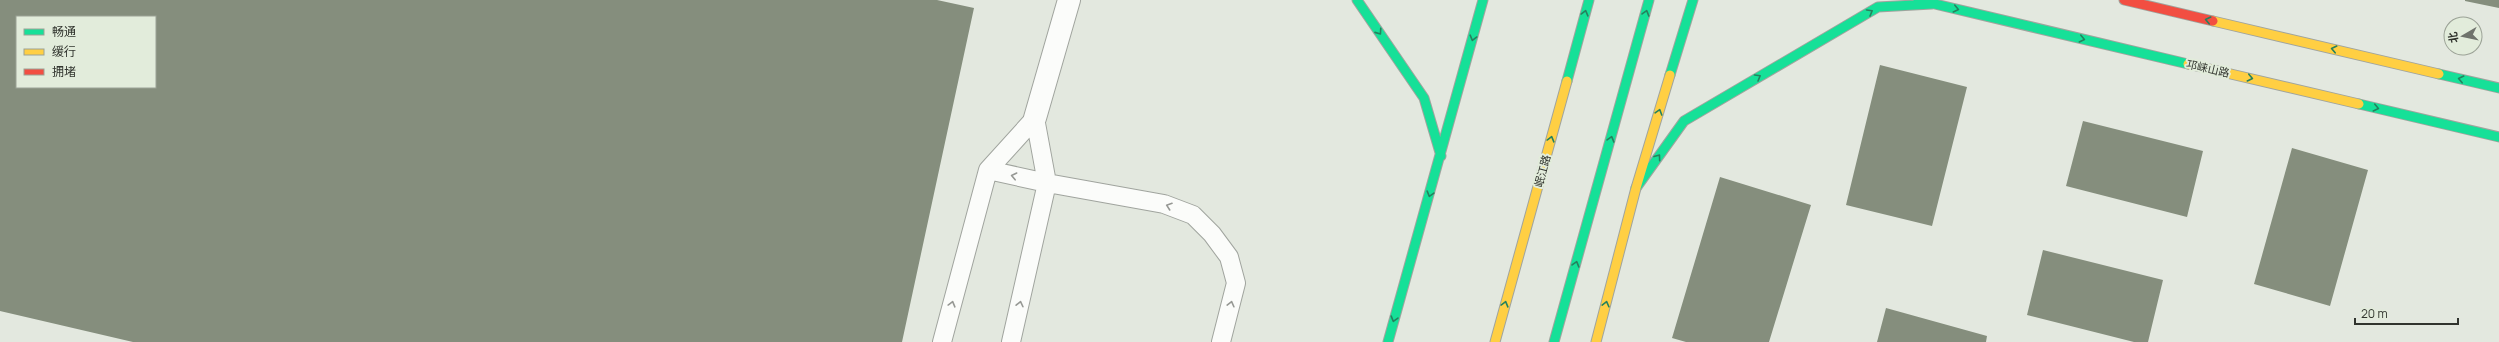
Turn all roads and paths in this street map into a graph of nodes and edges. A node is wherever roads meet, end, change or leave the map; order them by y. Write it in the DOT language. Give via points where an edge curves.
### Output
graph roads {
  1 [pos="1069,0"];
  2 [pos="1357,0"];
  3 [pos="1483,0"];
  4 [pos="1589,0"];
  5 [pos="1649,0"];
  6 [pos="1694,0"];
  7 [pos="1918,0"];
  8 [pos="2124,0"];
  9 [pos="1932,4"];
  10 [pos="2499,88"];
  11 [pos="1035,118"];
  12 [pos="2499,137"];
  13 [pos="1441,156"];
  14 [pos="988,170"];
  15 [pos="1047,183"];
  16 [pos="1636,188"];
  17 [pos="942,342"];
  18 [pos="1011,342"];
  19 [pos="1221,342"];
  20 [pos="1388,342"];
  21 [pos="1495,342"];
  22 [pos="1554,342"];
  23 [pos="1596,342"];
  1 -- 11 [label="street"];
  2 -- 13 [label="main road, one-way" via="1424,98"];
  3 -- 13 [label="main road, one-way"];
  21 -- 4 [label="main road, 岷江路, one-way"];
  22 -- 5 [label="main road, one-way"];
  16 -- 6 [label="main road, one-way"];
  7 -- 9 [label="main road, 邛崃山路"];
  10 -- 8 [label="main road, one-way"];
  9 -- 12 [label="main road, 邛崃山路, one-way"];
  16 -- 9 [label="main road, one-way" via="1684,121 1878,7"];
  11 -- 14 [label="lane"];
  11 -- 15 [label="lane"];
  13 -- 20 [label="main road, one-way"];
  15 -- 14 [label="lane, one-way"];
  17 -- 14 [label="lane, one-way"];
  18 -- 15 [label="lane, one-way"];
  19 -- 15 [label="lane, one-way" via="1236,283 1229,257 1212,234 1193,215 1164,204"];
  23 -- 16 [label="main road, one-way"];
}
